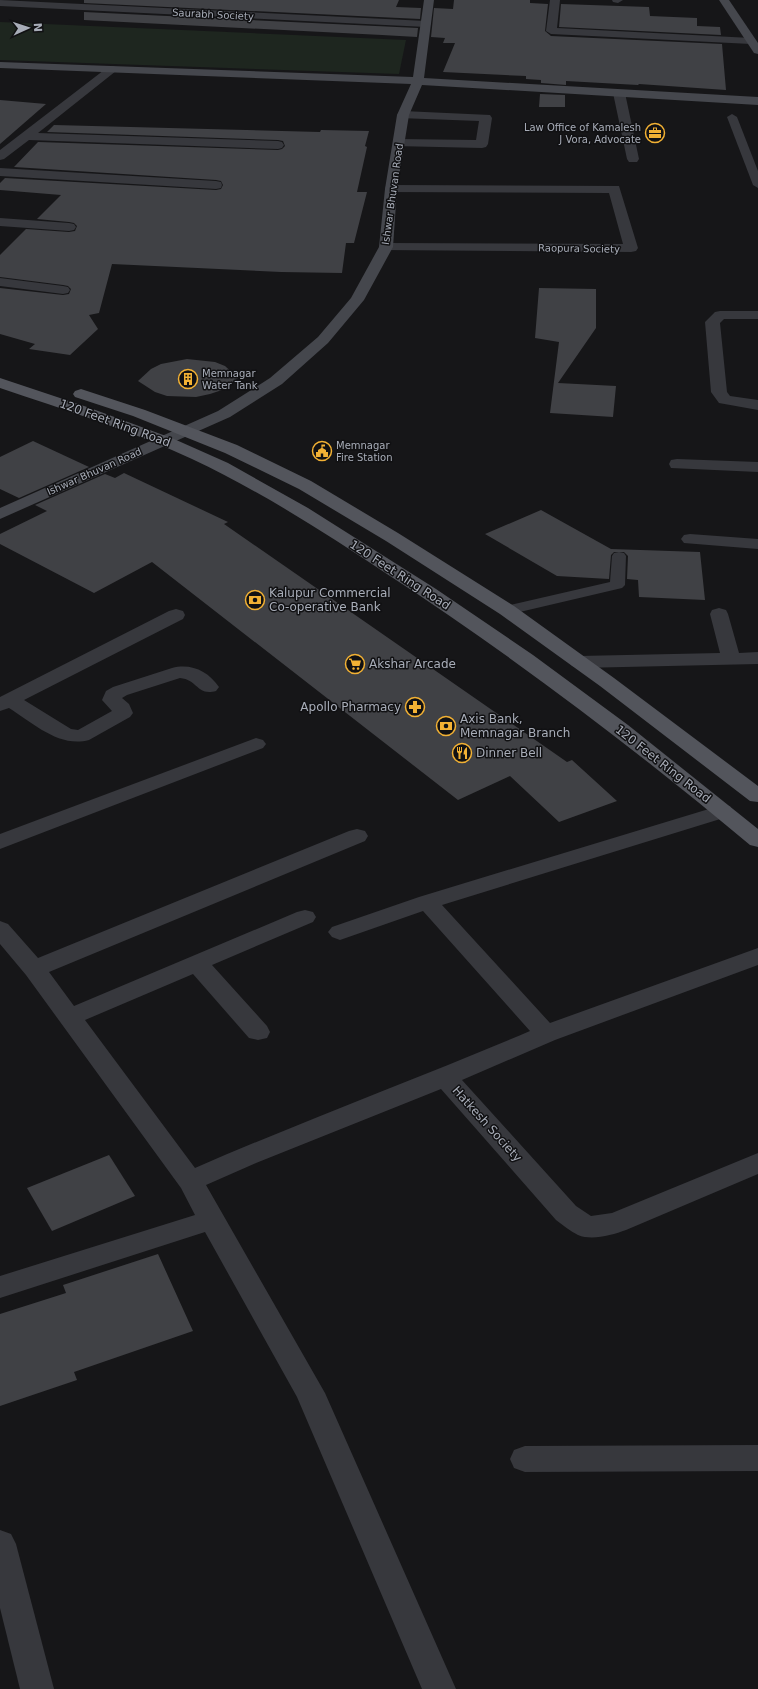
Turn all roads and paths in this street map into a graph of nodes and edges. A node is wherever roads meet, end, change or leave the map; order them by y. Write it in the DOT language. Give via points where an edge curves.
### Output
graph roads {
  1 [pos="429,0"];
  2 [pos="555,0"];
  3 [pos="724,0"];
  4 [pos="0,4"];
  5 [pos="426,24"];
  6 [pos="753,38"];
  7 [pos="758,51"];
  8 [pos="0,65"];
  9 [pos="112,69"];
  10 [pos="418,81"];
  11 [pos="619,93"];
  12 [pos="758,101"];
  13 [pos="403,115"];
  14 [pos="732,117"];
  15 [pos="25,136"];
  16 [pos="399,142"];
  17 [pos="278,145"];
  18 [pos="0,156"];
  19 [pos="633,159"];
  20 [pos="0,172"];
  21 [pos="216,184"];
  22 [pos="758,185"];
  23 [pos="391,189"];
  24 [pos="0,222"];
  25 [pos="69,227"];
  26 [pos="386,246"];
  27 [pos="0,282"];
  28 [pos="63,290"];
  29 [pos="758,315"];
  30 [pos="0,368"];
  31 [pos="0,383"];
  32 [pos="758,405"];
  33 [pos="186,431"];
  34 [pos="164,440"];
  35 [pos="678,464"];
  36 [pos="758,467"];
  37 [pos="3,510"];
  38 [pos="690,539"];
  39 [pos="758,544"];
  40 [pos="619,556"];
  41 [pos="507,610"];
  42 [pos="719,614"];
  43 [pos="176,615"];
  44 [pos="731,658"];
  45 [pos="758,658"];
  46 [pos="579,662"];
  47 [pos="209,687"];
  48 [pos="5,703"];
  49 [pos="256,744"];
  50 [pos="758,796"];
  51 [pos="722,810"];
  52 [pos="357,836"];
  53 [pos="758,840"];
  54 [pos="0,842"];
  55 [pos="427,902"];
  56 [pos="305,917"];
  57 [pos="0,929"];
  58 [pos="340,932"];
  59 [pos="758,956"];
  60 [pos="197,963"];
  61 [pos="34,969"];
  62 [pos="70,1017"];
  63 [pos="258,1032"];
  64 [pos="546,1034"];
  65 [pos="445,1077"];
  66 [pos="758,1163"];
  67 [pos="190,1181"];
  68 [pos="211,1220"];
  69 [pos="0,1288"];
  70 [pos="758,1458"];
  71 [pos="525,1459"];
  72 [pos="0,1544"];
  73 [pos="37,1689"];
  74 [pos="439,1689"];
  1 -- 5 [label="street, Ishwar Bhuvan Road"];
  2 -- 6 [label="street" via="551,31"];
  3 -- 6 [label="street"];
  4 -- 5 [label="street, Saurabh Society"];
  5 -- 10 [label="street, Ishwar Bhuvan Road"];
  6 -- 7 [label="street"];
  8 -- 9 [label="street"];
  9 -- 10 [label="street"];
  9 -- 15 [label="street"];
  10 -- 11 [label="street"];
  10 -- 13 [label="street, Ishwar Bhuvan Road"];
  11 -- 12 [label="street"];
  11 -- 19 [label="street"];
  13 -- 16 [label="street, Ishwar Bhuvan Road"];
  13 -- 16 [label="street" via="486,118 482,144"];
  14 -- 22 [label="lane"];
  15 -- 17 [label="street"];
  15 -- 18 [label="street"];
  16 -- 23 [label="street, Ishwar Bhuvan Road"];
  20 -- 21 [label="street"];
  23 -- 26 [label="street, Ishwar Bhuvan Road"];
  23 -- 26 [label="street, Raopura Society" via="614,189 631,248"];
  24 -- 25 [label="street"];
  26 -- 33 [label="street, Ishwar Bhuvan Road" via="357,300 322,340 276,381 224,414"];
  27 -- 28 [label="street"];
  29 -- 32 [label="street" via="720,316 712,322 719,392 725,400"];
  30 -- 33 [label="main road, 120 Feet Ring Road"];
  31 -- 34 [label="main road, 120 Feet Ring Road"];
  33 -- 34 [label="street, Ishwar Bhuvan Road"];
  33 -- 41 [label="main road, 120 Feet Ring Road" via="231,449 305,485"];
  34 -- 37 [label="street, Ishwar Bhuvan Road"];
  34 -- 51 [label="main road, 120 Feet Ring Road" via="222,467 305,513 424,589 625,733"];
  35 -- 36 [label="street"];
  38 -- 39 [label="street"];
  40 -- 41 [label="lane" via="617,585"];
  41 -- 46 [label="main road, 120 Feet Ring Road"];
  42 -- 44 [label="street"];
  43 -- 48 [label="street"];
  44 -- 45 [label="street"];
  44 -- 46 [label="street"];
  46 -- 50 [label="main road, 120 Feet Ring Road"];
  47 -- 48 [label="street" via="195,674 179,672 120,691 113,695 112,700 122,708 123,713 82,736 66,735"];
  49 -- 54 [label="street"];
  51 -- 53 [label="main road, 120 Feet Ring Road"];
  51 -- 55 [label="street"];
  52 -- 61 [label="street"];
  55 -- 58 [label="street"];
  55 -- 64 [label="street"];
  56 -- 60 [label="street"];
  57 -- 61 [label="street"];
  59 -- 64 [label="street, Hatkesh Society"];
  60 -- 62 [label="street"];
  60 -- 63 [label="street"];
  61 -- 62 [label="street"];
  62 -- 67 [label="street"];
  64 -- 65 [label="street, Hatkesh Society"];
  65 -- 66 [label="street, Hatkesh Society" via="566,1213 588,1226 616,1223"];
  65 -- 67 [label="street"];
  67 -- 68 [label="street"];
  68 -- 69 [label="street"];
  68 -- 74 [label="street" via="310,1393"];
  70 -- 71 [label="street"];
  72 -- 73 [label="street"];
}
